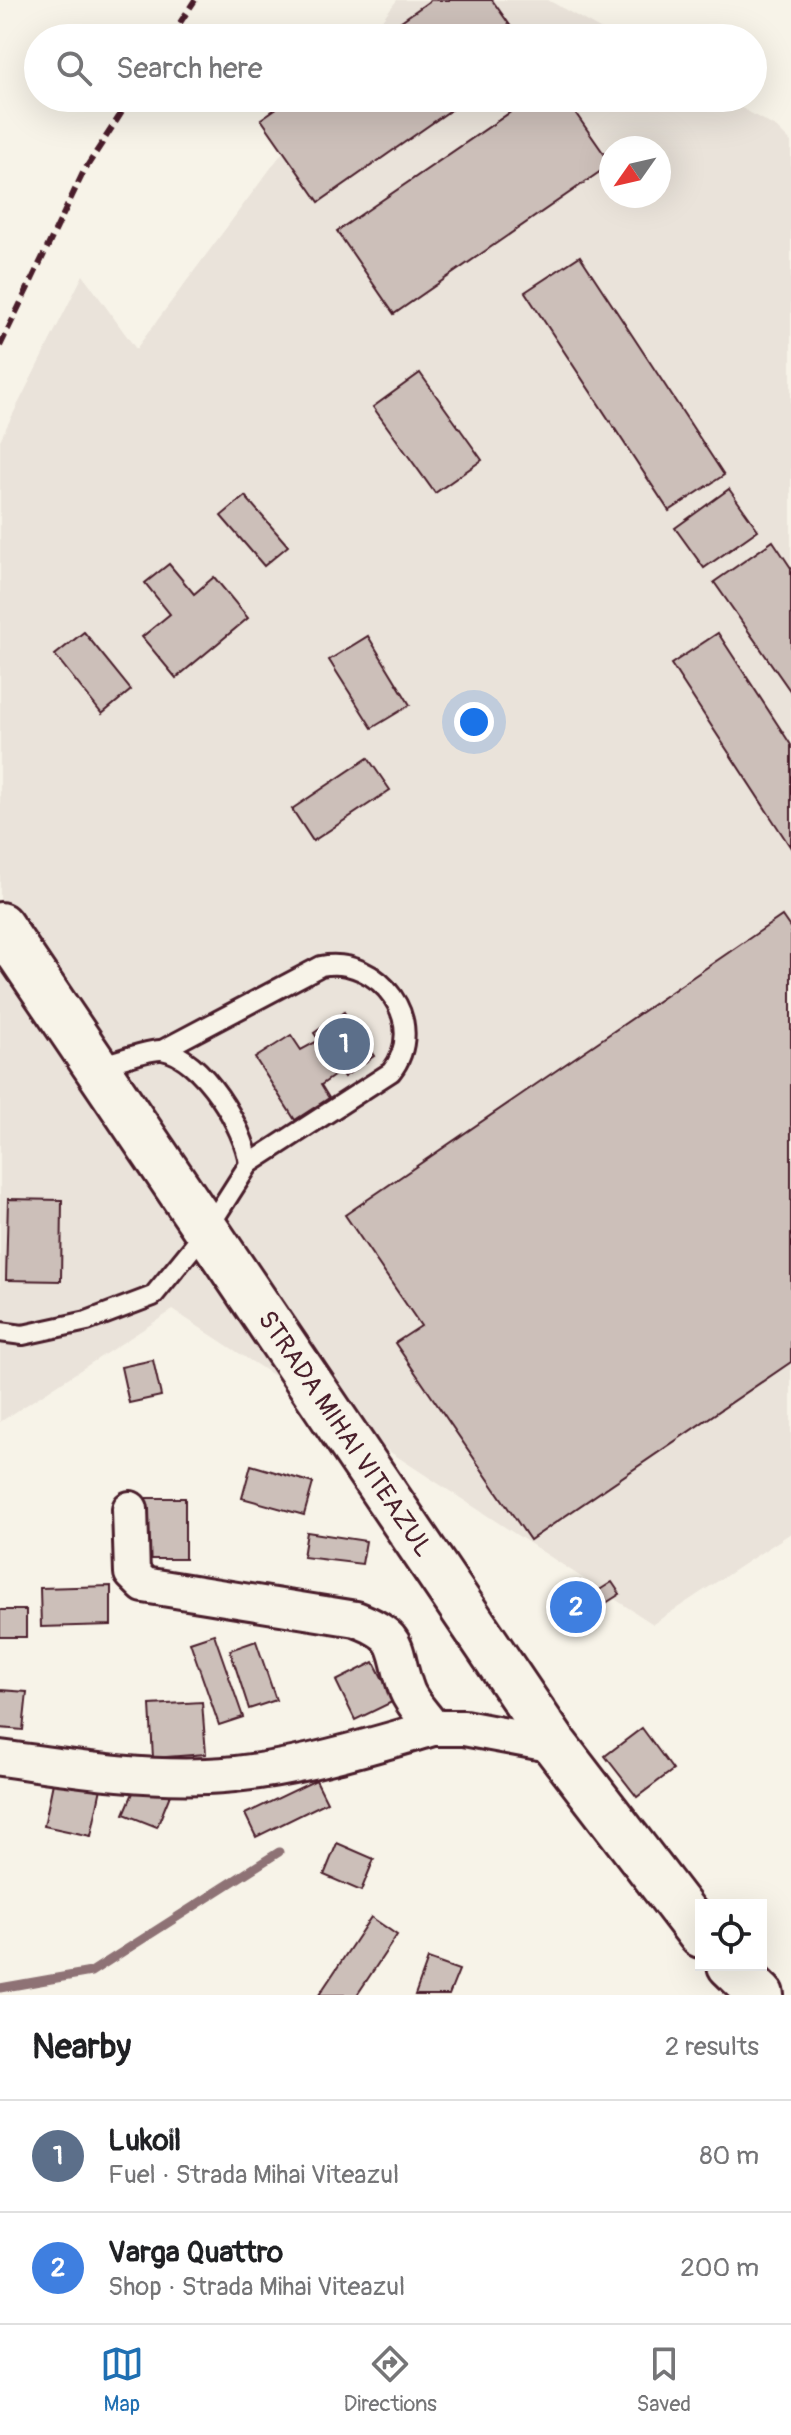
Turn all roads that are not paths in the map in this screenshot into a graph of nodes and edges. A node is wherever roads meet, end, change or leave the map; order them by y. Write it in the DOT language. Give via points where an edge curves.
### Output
graph roads {
  1 [pos="0,925"];
  2 [pos="162,1050"];
  3 [pos="96,1067"];
  4 [pos="249,1164"];
  5 [pos="207,1230"];
  6 [pos="0,1332"];
  7 [pos="130,1509"];
  8 [pos="433,1728"];
  9 [pos="555,1745"];
  10 [pos="0,1758"];
  11 [pos="695,1927"];
  12 [pos="736,1971"];
  13 [pos="761,1995"];
  1 -- 3 [label="main road, STRADA MIHAI VITEAZUL"];
  2 -- 3 [label="lane"];
  2 -- 4 [label="lane" via="189,1063 211,1086 246,1142"];
  2 -- 4 [label="lane" via="321,966 339,963 359,969 373,975 389,994 402,1015 407,1038 391,1072"];
  3 -- 5 [label="main road, STRADA MIHAI VITEAZUL"];
  4 -- 5 [label="lane"];
  5 -- 6 [label="lane" via="153,1296 87,1321 23,1335"];
  5 -- 9 [label="main road, STRADA MIHAI VITEAZUL"];
  7 -- 8 [label="street" via="132,1573 137,1581 356,1619 383,1630 392,1639 408,1694"];
  8 -- 9 [label="street" via="464,1728"];
  8 -- 10 [label="street" via="286,1765 207,1776"];
  9 -- 11 [label="main road, STRADA MIHAI VITEAZUL"];
  12 -- 13 [label="main road"];
}
